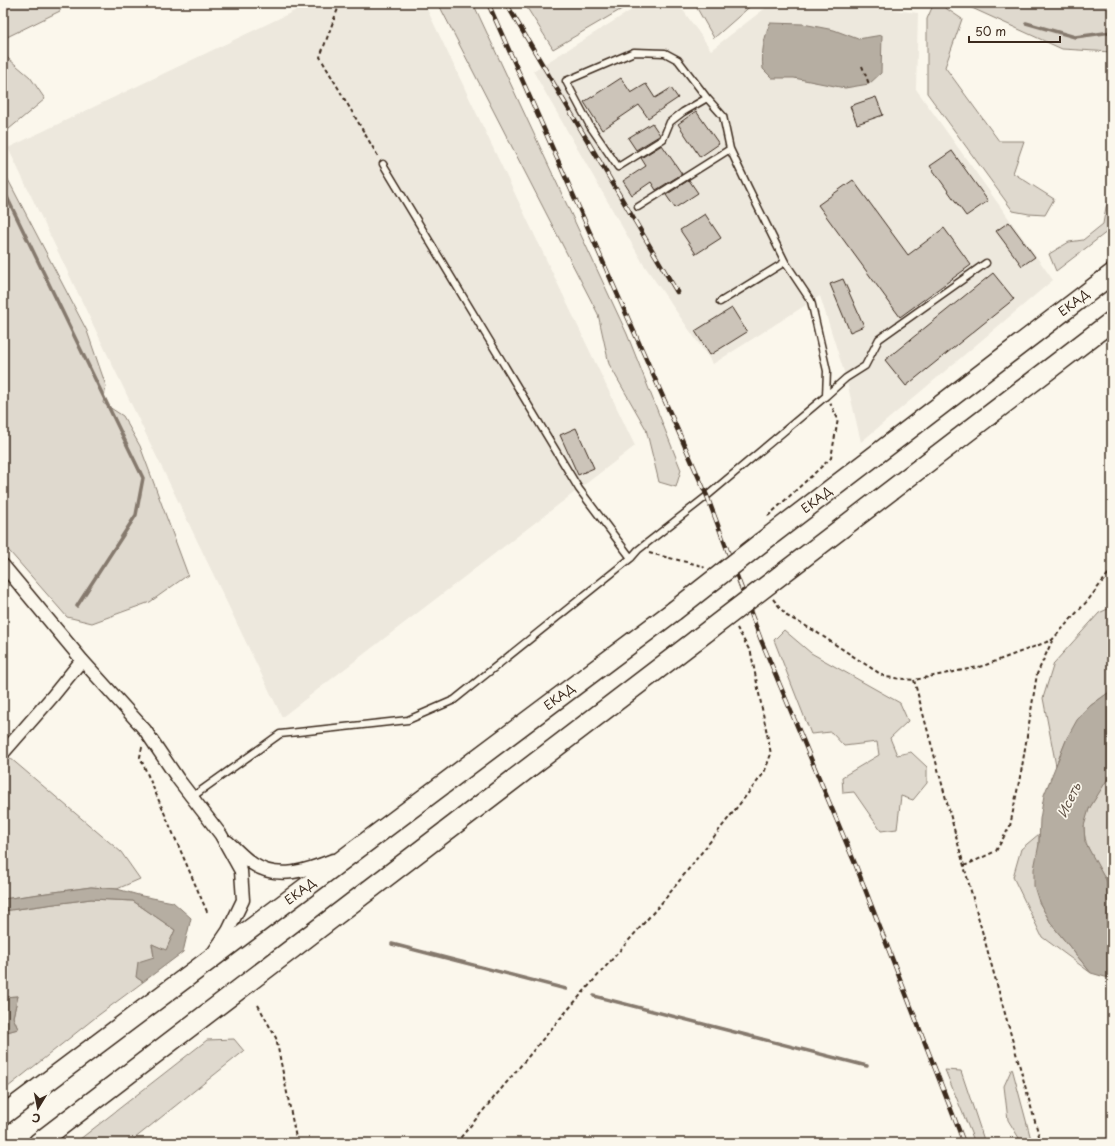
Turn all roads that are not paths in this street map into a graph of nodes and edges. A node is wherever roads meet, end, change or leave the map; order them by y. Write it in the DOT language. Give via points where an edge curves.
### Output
graph roads {
  1 [pos="707,98"];
  2 [pos="730,148"];
  3 [pos="383,164"];
  4 [pos="638,207"];
  5 [pos="785,262"];
  6 [pos="986,263"];
  7 [pos="1112,274"];
  8 [pos="720,302"];
  9 [pos="1112,322"];
  10 [pos="826,396"];
  11 [pos="630,558"];
  12 [pos="3,565"];
  13 [pos="82,660"];
  14 [pos="3,753"];
  15 [pos="192,797"];
  16 [pos="221,836"];
  17 [pos="352,853"];
  18 [pos="207,960"];
  19 [pos="3,1115"];
  20 [pos="38,1143"];
  1 -- 1 [label="lane" via="678,60 665,53 634,52 566,81 590,126 618,167 663,139 670,122"];
  1 -- 2 [label="lane" via="723,116"];
  2 -- 4 [label="lane"];
  2 -- 5 [label="lane"];
  3 -- 11 [label="lane" via="579,489"];
  5 -- 8 [label="lane"];
  5 -- 10 [label="lane" via="811,301 827,371"];
  6 -- 10 [label="lane" via="879,339 865,366 846,378"];
  7 -- 17 [label="highway, ЕКАД, bridge"];
  9 -- 20 [label="highway, bridge"];
  10 -- 11 [label="lane"];
  11 -- 15 [label="lane" via="454,700 408,720 280,734"];
  12 -- 13 [label="street"];
  13 -- 14 [label="street"];
  13 -- 15 [label="street" via="144,730"];
  15 -- 16 [label="street"];
  16 -- 17 [label="street" via="253,865 271,873 295,873"];
  16 -- 18 [label="street" via="241,871 243,900 228,931"];
  17 -- 18 [label="highway, ЕКАД"];
  18 -- 19 [label="highway, ЕКАД"];
}
